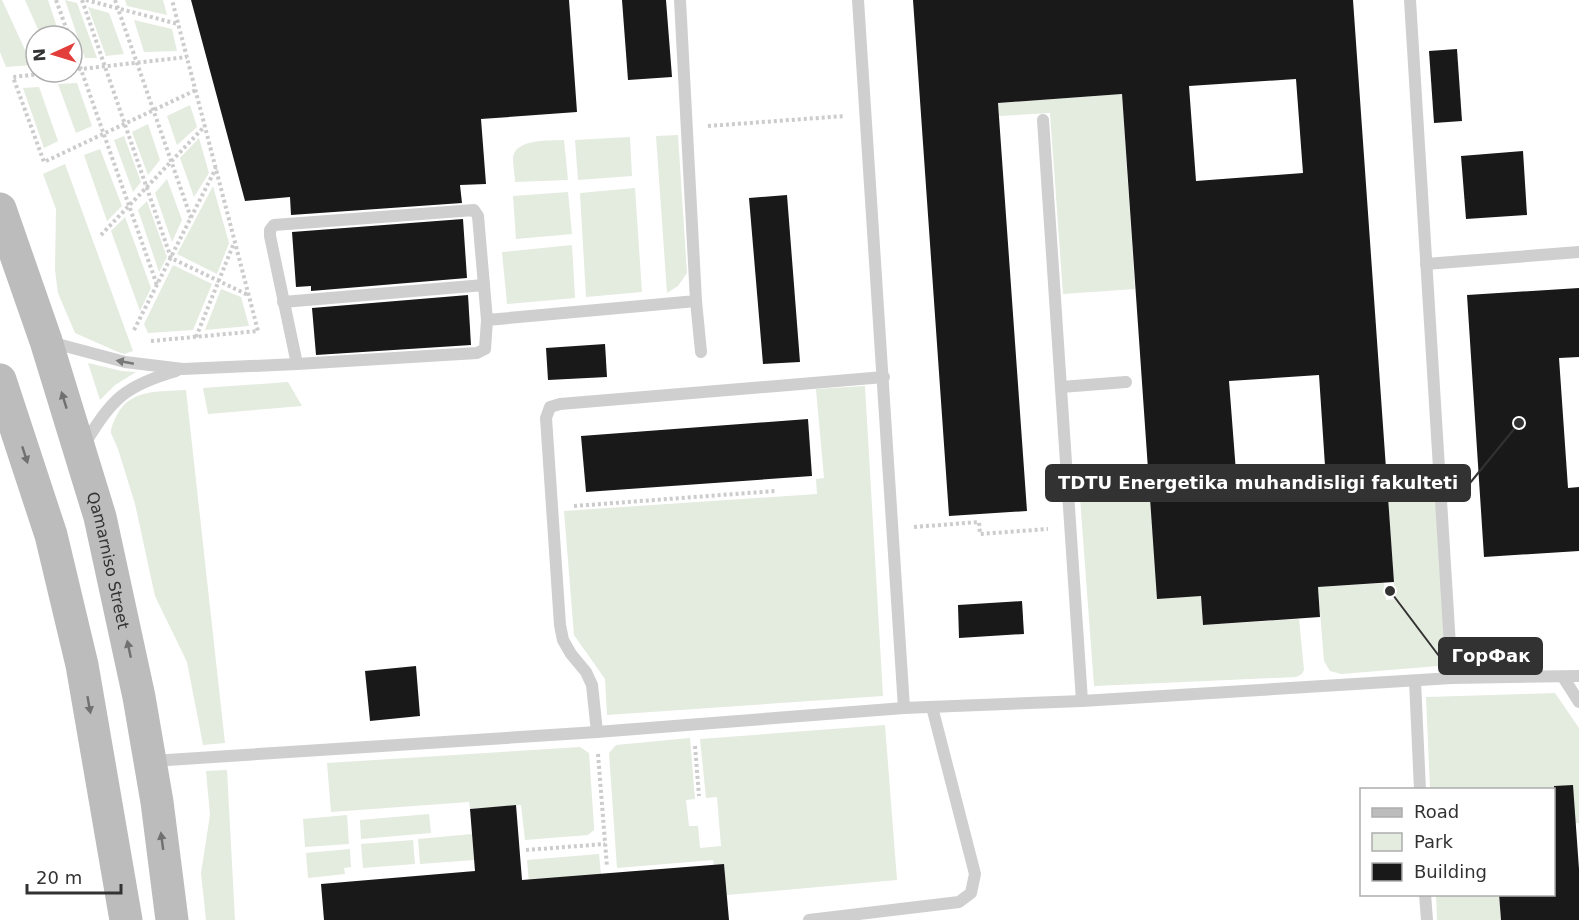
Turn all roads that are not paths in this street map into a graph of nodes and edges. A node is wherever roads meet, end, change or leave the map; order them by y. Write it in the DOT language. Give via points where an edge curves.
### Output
graph roads {
  1 [pos="680,0"];
  2 [pos="858,0"];
  3 [pos="1410,0"];
  4 [pos="1043,120"];
  5 [pos="0,209"];
  6 [pos="1579,252"];
  7 [pos="1426,264"];
  8 [pos="484,285"];
  9 [pos="696,301"];
  10 [pos="283,302"];
  11 [pos="487,320"];
  12 [pos="46,341"];
  13 [pos="701,352"];
  14 [pos="297,363"];
  15 [pos="183,369"];
  16 [pos="884,377"];
  17 [pos="0,380"];
  18 [pos="1125,382"];
  19 [pos="1061,387"];
  20 [pos="80,452"];
  21 [pos="1579,676"];
  22 [pos="1563,677"];
  23 [pos="1452,678"];
  24 [pos="1414,681"];
  25 [pos="1082,701"];
  26 [pos="1579,702"];
  27 [pos="932,707"];
  28 [pos="904,708"];
  29 [pos="597,732"];
  30 [pos="150,761"];
  31 [pos="1420,788"];
  32 [pos="1425,896"];
  33 [pos="126,920"];
  34 [pos="172,920"];
  35 [pos="809,920"];
  36 [pos="1426,920"];
  1 -- 9 [label="lane"];
  2 -- 16 [label="lane"];
  3 -- 7 [label="lane"];
  4 -- 19 [label="lane"];
  5 -- 12 [label="main road, Qamarniso Street"];
  6 -- 7 [label="lane"];
  7 -- 23 [label="lane"];
  8 -- 10 [label="lane"];
  8 -- 10 [label="lane" via="478,216 474,210 278,224 270,230"];
  8 -- 11 [label="lane"];
  9 -- 11 [label="lane"];
  9 -- 13 [label="lane"];
  10 -- 14 [label="lane"];
  11 -- 14 [label="lane" via="487,343 485,349 477,352"];
  15 -- 12 [label="lane, one-way" via="125,362"];
  20 -- 12 [label="main road, Qamarniso Street, one-way"];
  14 -- 15 [label="lane"];
  15 -- 20 [label="lane" via="147,379 115,401"];
  16 -- 28 [label="lane"];
  16 -- 29 [label="lane" via="550,407 546,418 560,625 571,654 592,685"];
  17 -- 33 [label="main road, one-way" via="51,535 82,665"];
  18 -- 19 [label="lane"];
  19 -- 25 [label="lane"];
  30 -- 20 [label="main road, Qamarniso Street, one-way" via="100,517"];
  21 -- 22 [label="lane"];
  22 -- 23 [label="lane"];
  22 -- 26 [label="lane"];
  23 -- 24 [label="lane"];
  24 -- 25 [label="lane"];
  24 -- 31 [label="lane"];
  25 -- 27 [label="lane"];
  27 -- 28 [label="lane"];
  27 -- 35 [label="lane" via="975,874 971,893 959,902"];
  28 -- 29 [label="lane"];
  29 -- 30 [label="lane"];
  34 -- 30 [label="main road, Qamarniso Street, one-way"];
  32 -- 36 [label="lane"];
}
